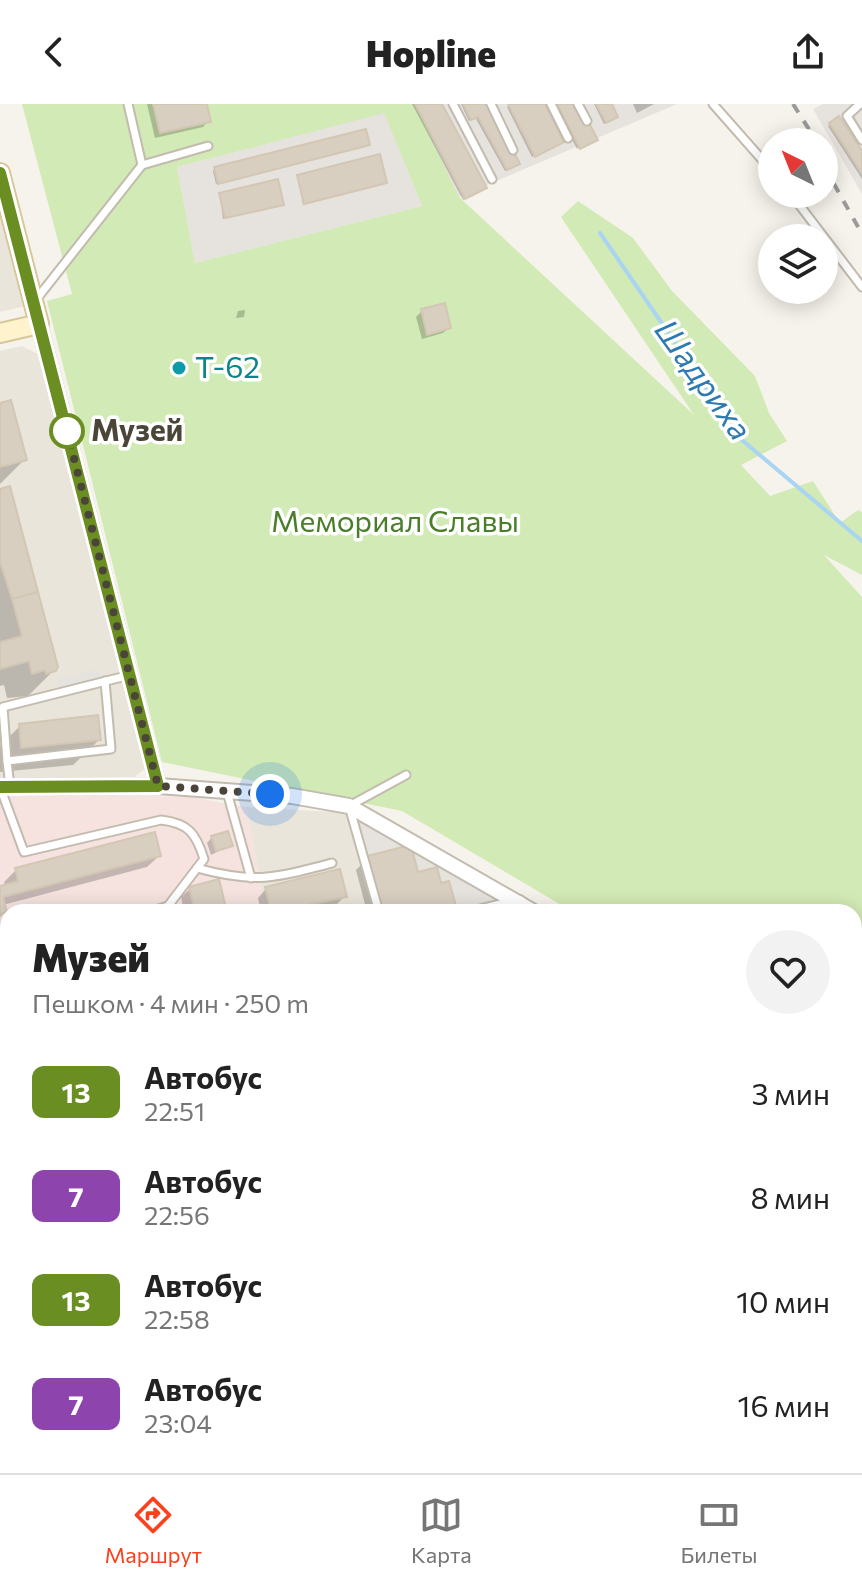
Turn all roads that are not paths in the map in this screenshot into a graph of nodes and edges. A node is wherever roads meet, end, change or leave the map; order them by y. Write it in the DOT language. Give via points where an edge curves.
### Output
graph roads {
  1 [pos="128,104"];
  2 [pos="453,104"];
  3 [pos="491,104"];
  4 [pos="551,104"];
  5 [pos="578,104"];
  6 [pos="713,104"];
  7 [pos="860,104"];
  8 [pos="587,121"];
  9 [pos="568,138"];
  10 [pos="862,140"];
  11 [pos="208,146"];
  12 [pos="513,150"];
  13 [pos="758,155"];
  14 [pos="142,165"];
  15 [pos="0,173"];
  16 [pos="492,179"];
  17 [pos="802,208"];
  18 [pos="862,287"];
  19 [pos="34,303"];
  20 [pos="39,324"];
  21 [pos="0,333"];
  22 [pos="128,669"];
  23 [pos="105,681"];
  24 [pos="7,761"];
  25 [pos="406,775"];
  26 [pos="158,786"];
  27 [pos="5,787"];
  28 [pos="227,791"];
  29 [pos="349,806"];
  30 [pos="332,863"];
  31 [pos="197,868"];
  32 [pos="251,878"];
  33 [pos="519,903"];
  34 [pos="170,904"];
  35 [pos="377,904"];
  36 [pos="515,904"];
  1 -- 14 [label="lane"];
  2 -- 16 [label="lane"];
  3 -- 12 [label="lane"];
  4 -- 9 [label="lane"];
  5 -- 8 [label="lane"];
  6 -- 13 [label="lane"];
  7 -- 10 [label="lane" via="847,116"];
  11 -- 14 [label="lane"];
  14 -- 19 [label="lane"];
  15 -- 19 [label="street"];
  17 -- 18 [label="lane"];
  19 -- 20 [label="street"];
  20 -- 21 [label="street"];
  20 -- 22 [label="street"];
  22 -- 23 [label="lane"];
  22 -- 26 [label="street"];
  23 -- 24 [label="lane" via="3,707"];
  23 -- 24 [label="lane" via="111,749"];
  24 -- 27 [label="lane"];
  25 -- 29 [label="lane"];
  26 -- 27 [label="street"];
  26 -- 28 [label="street"];
  27 -- 31 [label="lane" via="24,852 161,820 181,822 198,840 204,859"];
  28 -- 29 [label="street"];
  28 -- 32 [label="lane"];
  29 -- 33 [label="street"];
  29 -- 35 [label="lane"];
  30 -- 32 [label="lane" via="270,879"];
  31 -- 32 [label="lane"];
  31 -- 34 [label="lane"];
  33 -- 36 [label="street"];
}
